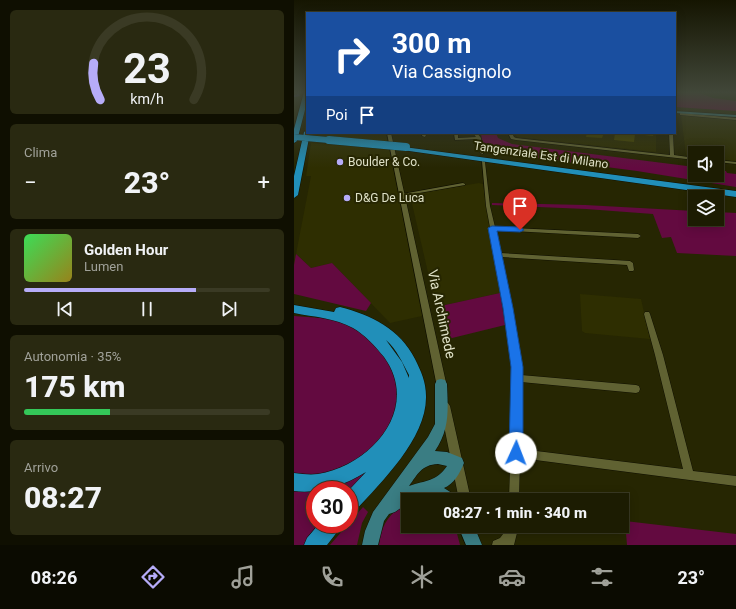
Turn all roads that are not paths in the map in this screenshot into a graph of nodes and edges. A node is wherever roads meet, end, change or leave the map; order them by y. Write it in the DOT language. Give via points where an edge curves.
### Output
graph roads {
  1 [pos="300,117"];
  2 [pos="307,134"];
  3 [pos="389,134"];
  4 [pos="456,134"];
  5 [pos="476,134"];
  6 [pos="510,134"];
  7 [pos="671,134"];
  8 [pos="479,138"];
  9 [pos="294,139"];
  10 [pos="482,152"];
  11 [pos="672,156"];
  12 [pos="688,158"];
  13 [pos="483,162"];
  14 [pos="724,162"];
  15 [pos="736,163"];
  16 [pos="463,184"];
  17 [pos="706,188"];
  18 [pos="736,190"];
  19 [pos="294,195"];
  20 [pos="402,195"];
  21 [pos="736,195"];
  22 [pos="492,228"];
  23 [pos="638,236"];
  24 [pos="498,256"];
  25 [pos="631,270"];
  26 [pos="294,303"];
  27 [pos="294,309"];
  28 [pos="647,314"];
  29 [pos="518,378"];
  30 [pos="441,384"];
  31 [pos="636,389"];
  32 [pos="516,453"];
  33 [pos="457,463"];
  34 [pos="418,464"];
  35 [pos="689,475"];
  36 [pos="294,482"];
  37 [pos="736,482"];
  38 [pos="427,489"];
  39 [pos="358,493"];
  40 [pos="438,493"];
  41 [pos="463,493"];
  42 [pos="514,493"];
  43 [pos="378,517"];
  44 [pos="324,533"];
  45 [pos="469,533"];
  46 [pos="471,533"];
  47 [pos="509,533"];
  48 [pos="512,533"];
  49 [pos="314,545"];
  50 [pos="370,545"];
  51 [pos="474,545"];
  52 [pos="497,545"];
  53 [pos="509,545"];
  1 -- 9 [label="highway"];
  2 -- 19 [label="highway"];
  3 -- 20 [label="street, Via Archimede"];
  4 -- 8 [label="street" via="456,138"];
  5 -- 8 [label="street"];
  6 -- 11 [label="street" via="516,139"];
  7 -- 11 [label="street"];
  8 -- 10 [label="street"];
  9 -- 17 [label="highway, Tangenziale Est di Milano, bridge" via="405,148"];
  11 -- 12 [label="street"];
  13 -- 22 [label="street"];
  14 -- 15 [label="street"];
  16 -- 20 [label="street"];
  17 -- 18 [label="highway, Tangenziale Est di Milano"];
  17 -- 21 [label="highway"];
  20 -- 30 [label="street, Via Archimede"];
  22 -- 23 [label="street"];
  22 -- 24 [label="street"];
  24 -- 25 [label="street" via="630,263"];
  24 -- 29 [label="street"];
  26 -- 39 [label="highway" via="342,311 373,324 402,349 418,378 418,405 408,433"];
  27 -- 36 [label="highway" via="333,316 364,330 391,356 405,393 403,410 395,430 371,458 350,472 330,480 316,483"];
  28 -- 35 [label="street"];
  29 -- 31 [label="street"];
  29 -- 32 [label="street"];
  30 -- 33 [label="street, Via Archimede"];
  30 -- 34 [label="main road" via="440,424 433,442"];
  32 -- 35 [label="street"];
  32 -- 42 [label="street"];
  33 -- 34 [label="main road" via="442,457 427,459"];
  33 -- 38 [label="main road" via="446,480"];
  33 -- 41 [label="street, Via Archimede"];
  34 -- 43 [label="main road"];
  35 -- 37 [label="street"];
  38 -- 40 [label="main road"];
  38 -- 43 [label="main road" via="401,498"];
  43 -- 50 [label="main road"];
  44 -- 49 [label="highway"];
  45 -- 51 [label="main road"];
  46 -- 51 [label="street"];
  47 -- 52 [label="street" via="504,542"];
  48 -- 53 [label="street"];
}
